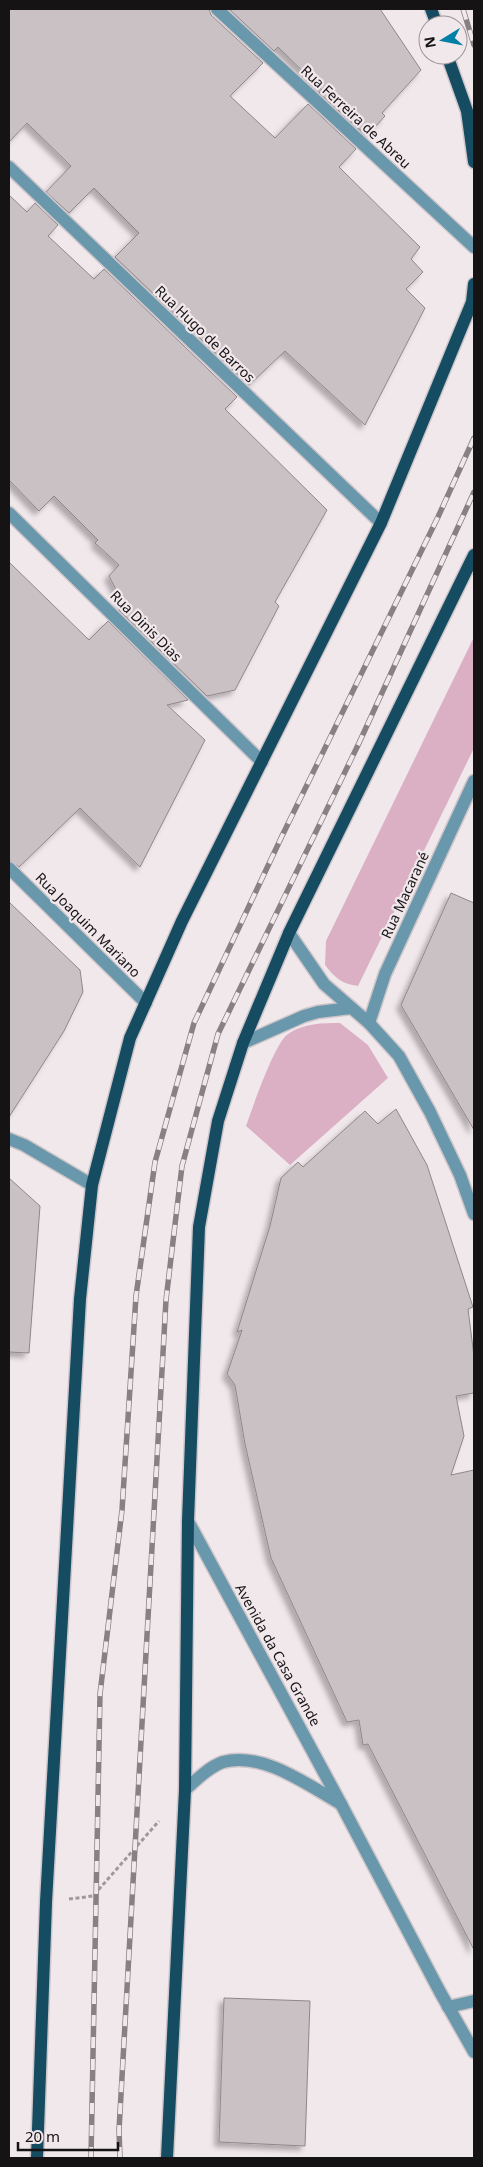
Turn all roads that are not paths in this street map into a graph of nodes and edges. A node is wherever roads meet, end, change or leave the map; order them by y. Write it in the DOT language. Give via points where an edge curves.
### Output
graph roads {
  1 [pos="217,9"];
  2 [pos="451,65"];
  3 [pos="474,162"];
  4 [pos="9,167"];
  5 [pos="474,247"];
  6 [pos="474,284"];
  7 [pos="473,301"];
  8 [pos="9,512"];
  9 [pos="381,523"];
  10 [pos="474,555"];
  11 [pos="262,762"];
  12 [pos="474,781"];
  13 [pos="9,868"];
  14 [pos="290,933"];
  15 [pos="146,1003"];
  16 [pos="351,1008"];
  17 [pos="369,1023"];
  18 [pos="243,1043"];
  19 [pos="9,1139"];
  20 [pos="92,1185"];
  21 [pos="474,1214"];
  22 [pos="188,1521"];
  23 [pos="185,1790"];
  24 [pos="341,1804"];
  25 [pos="474,2000"];
  26 [pos="448,2007"];
  27 [pos="474,2052"];
  28 [pos="37,2158"];
  29 [pos="167,2158"];
  1 -- 5 [label="street, Rua Ferreira de Abreu"];
  2 -- 3 [label="main road" via="467,111"];
  4 -- 9 [label="street, Rua Hugo de Barros"];
  6 -- 7 [label="main road"];
  7 -- 9 [label="main road"];
  8 -- 11 [label="street, Rua Dinis Dias"];
  9 -- 11 [label="main road"];
  10 -- 14 [label="main road"];
  11 -- 15 [label="main road" via="182,921"];
  12 -- 17 [label="street, Rua Macarané" via="385,974"];
  13 -- 15 [label="street, Rua Joaquim Mariano"];
  14 -- 16 [label="street" via="324,984"];
  14 -- 18 [label="main road"];
  15 -- 20 [label="main road" via="130,1038"];
  16 -- 17 [label="street"];
  16 -- 18 [label="street" via="304,1016"];
  17 -- 21 [label="street" via="399,1056 421,1096 460,1175"];
  18 -- 22 [label="main road" via="218,1121 199,1228"];
  19 -- 20 [label="street"];
  20 -- 28 [label="main road" via="80,1299 46,1902"];
  22 -- 23 [label="main road"];
  22 -- 24 [label="street, Avenida da Casa Grande"];
  23 -- 24 [label="street" via="221,1763 241,1759 264,1763"];
  23 -- 29 [label="main road"];
  24 -- 26 [label="street, Avenida da Casa Grande"];
  25 -- 26 [label="street"];
  26 -- 27 [label="street, Avenida da Casa Grande"];
}
